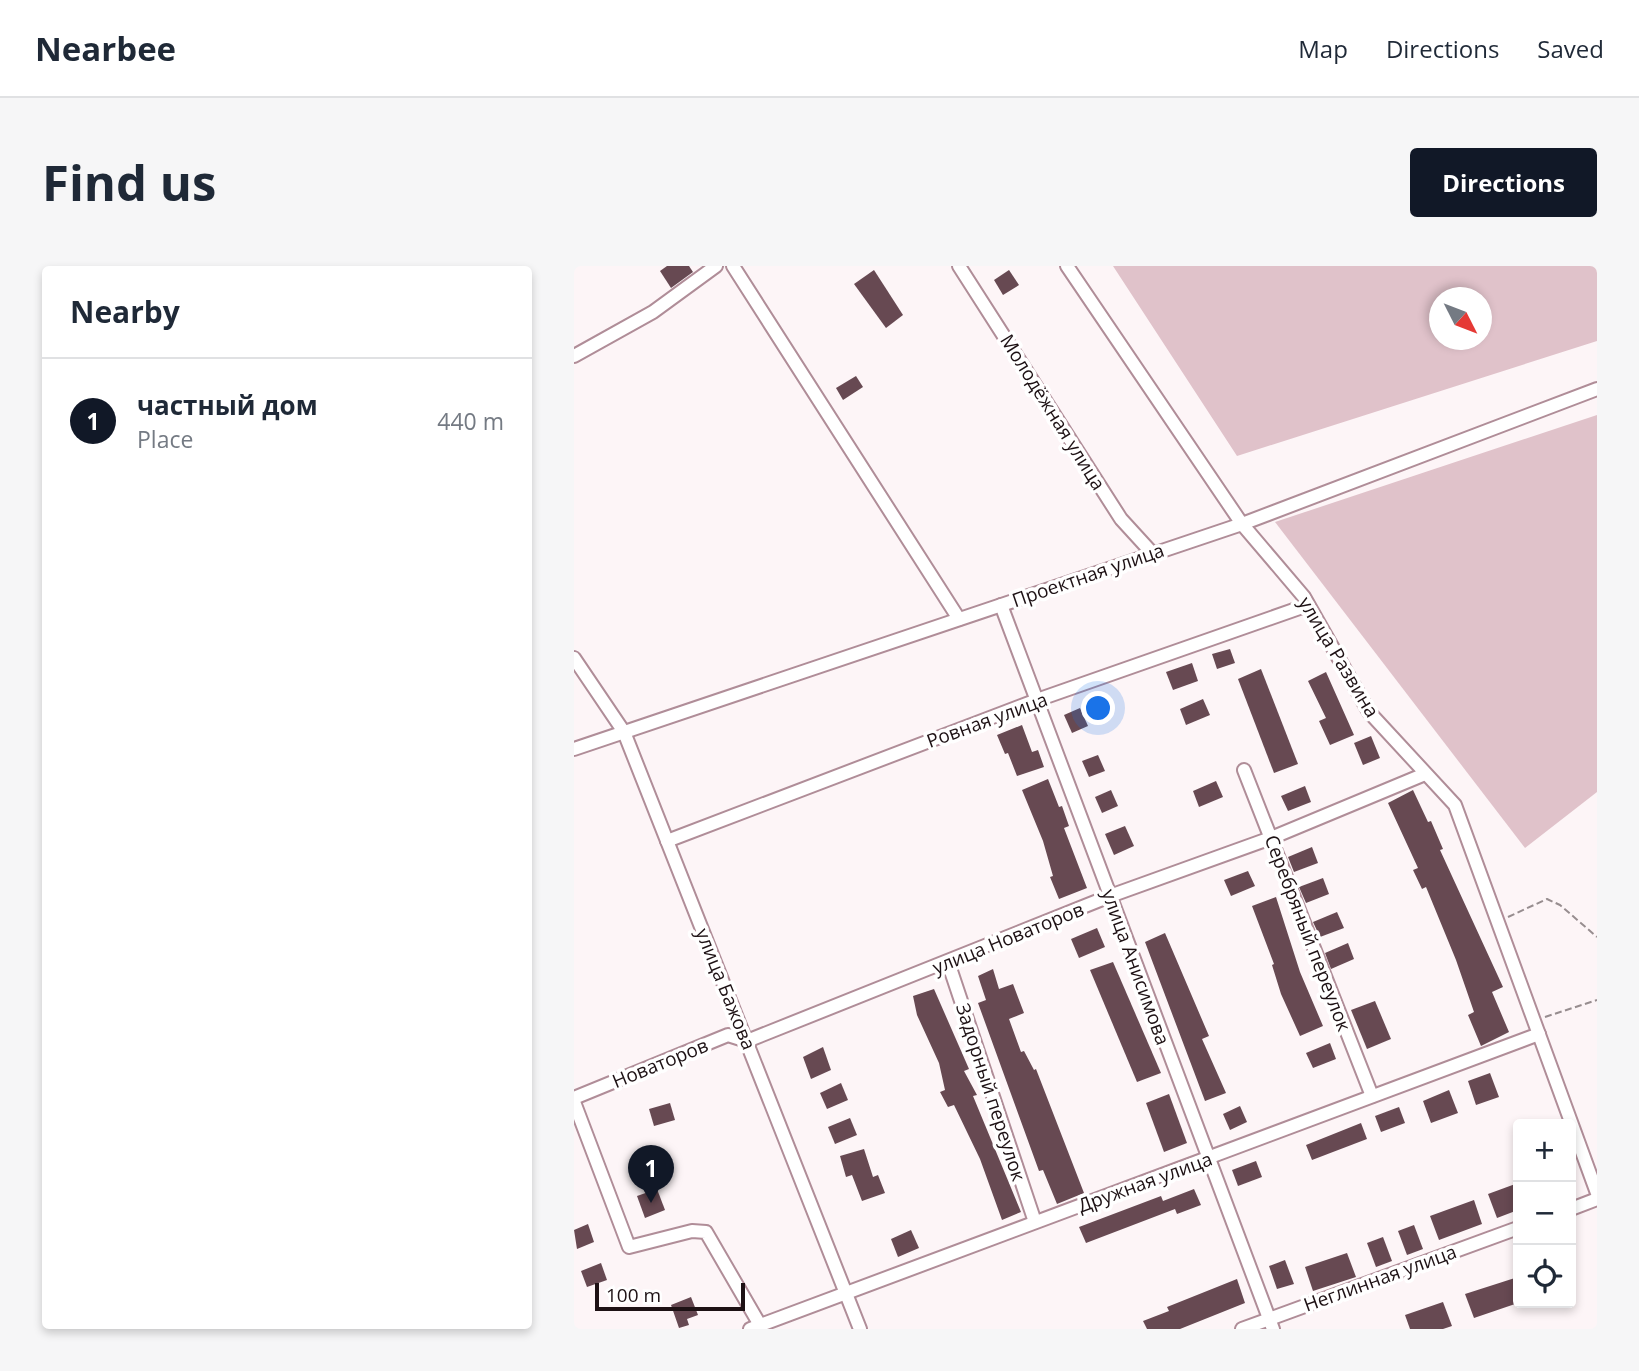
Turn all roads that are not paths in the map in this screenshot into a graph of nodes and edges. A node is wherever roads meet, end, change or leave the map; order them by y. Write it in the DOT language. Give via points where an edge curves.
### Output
graph roads {
  1 [pos="716,266"];
  2 [pos="733,266"];
  3 [pos="959,266"];
  4 [pos="1067,266"];
  5 [pos="574,356"];
  6 [pos="1597,389"];
  7 [pos="1242,524"];
  8 [pos="1153,554"];
  9 [pos="1001,605"];
  10 [pos="1308,605"];
  11 [pos="959,619"];
  12 [pos="574,658"];
  13 [pos="1037,700"];
  14 [pos="624,732"];
  15 [pos="574,749"];
  16 [pos="1244,770"];
  17 [pos="1425,774"];
  18 [pos="1271,838"];
  19 [pos="667,841"];
  20 [pos="1110,896"];
  21 [pos="948,962"];
  22 [pos="1539,1034"];
  23 [pos="747,1041"];
  24 [pos="1372,1096"];
  25 [pos="574,1100"];
  26 [pos="1206,1160"];
  27 [pos="1597,1193"];
  28 [pos="1597,1199"];
  29 [pos="1576,1207"];
  30 [pos="1035,1222"];
  31 [pos="1513,1230"];
  32 [pos="846,1293"];
  33 [pos="1271,1324"];
  34 [pos="755,1327"];
  35 [pos="860,1329"];
  36 [pos="1242,1329"];
  1 -- 5 [label="street" via="653,312"];
  2 -- 11 [label="street"];
  3 -- 8 [label="street, Молодёжная улица" via="1121,519"];
  4 -- 7 [label="street, улица Развина"];
  6 -- 7 [label="street, Проектная улица"];
  7 -- 8 [label="street, Проектная улица"];
  7 -- 10 [label="street, улица Развина"];
  8 -- 9 [label="street, Проектная улица"];
  9 -- 11 [label="street, Проектная улица"];
  9 -- 13 [label="street, улица Анисимова"];
  10 -- 13 [label="street, Ровная улица"];
  10 -- 17 [label="street, улица Развина" via="1369,712"];
  11 -- 14 [label="street, Проектная улица"];
  12 -- 14 [label="street, улица Бажова"];
  13 -- 19 [label="street, Ровная улица"];
  13 -- 20 [label="street, улица Анисимова"];
  14 -- 15 [label="street, Проектная улица"];
  14 -- 19 [label="street, улица Бажова"];
  16 -- 18 [label="street, Серебряный переулок"];
  17 -- 18 [label="street, улица Новаторов"];
  17 -- 22 [label="street, улица Развина" via="1455,805"];
  18 -- 20 [label="street, улица Новаторов"];
  18 -- 24 [label="street, Серебряный переулок"];
  19 -- 23 [label="street, улица Бажова"];
  20 -- 21 [label="street, улица Новаторов"];
  20 -- 26 [label="street, улица Анисимова"];
  21 -- 23 [label="street, улица Новаторов"];
  21 -- 30 [label="street, Задорный переулок"];
  22 -- 24 [label="street, Дружная улица"];
  22 -- 27 [label="street, улица Развина"];
  23 -- 25 [label="street, Новаторов" via="728,1035"];
  23 -- 32 [label="street, улица Бажова"];
  24 -- 26 [label="street, Дружная улица"];
  25 -- 34 [label="street" via="629,1247 692,1231 706,1232"];
  26 -- 30 [label="street, Дружная улица"];
  26 -- 33 [label="street, улица Анисимова"];
  28 -- 29 [label="street"];
  30 -- 32 [label="street, Дружная улица"];
  31 -- 33 [label="street, Неглинная улица"];
  32 -- 34 [label="street, Дружная улица"];
  32 -- 35 [label="street, улица Бажова"];
  33 -- 36 [label="street, Неглинная улица"];
}
